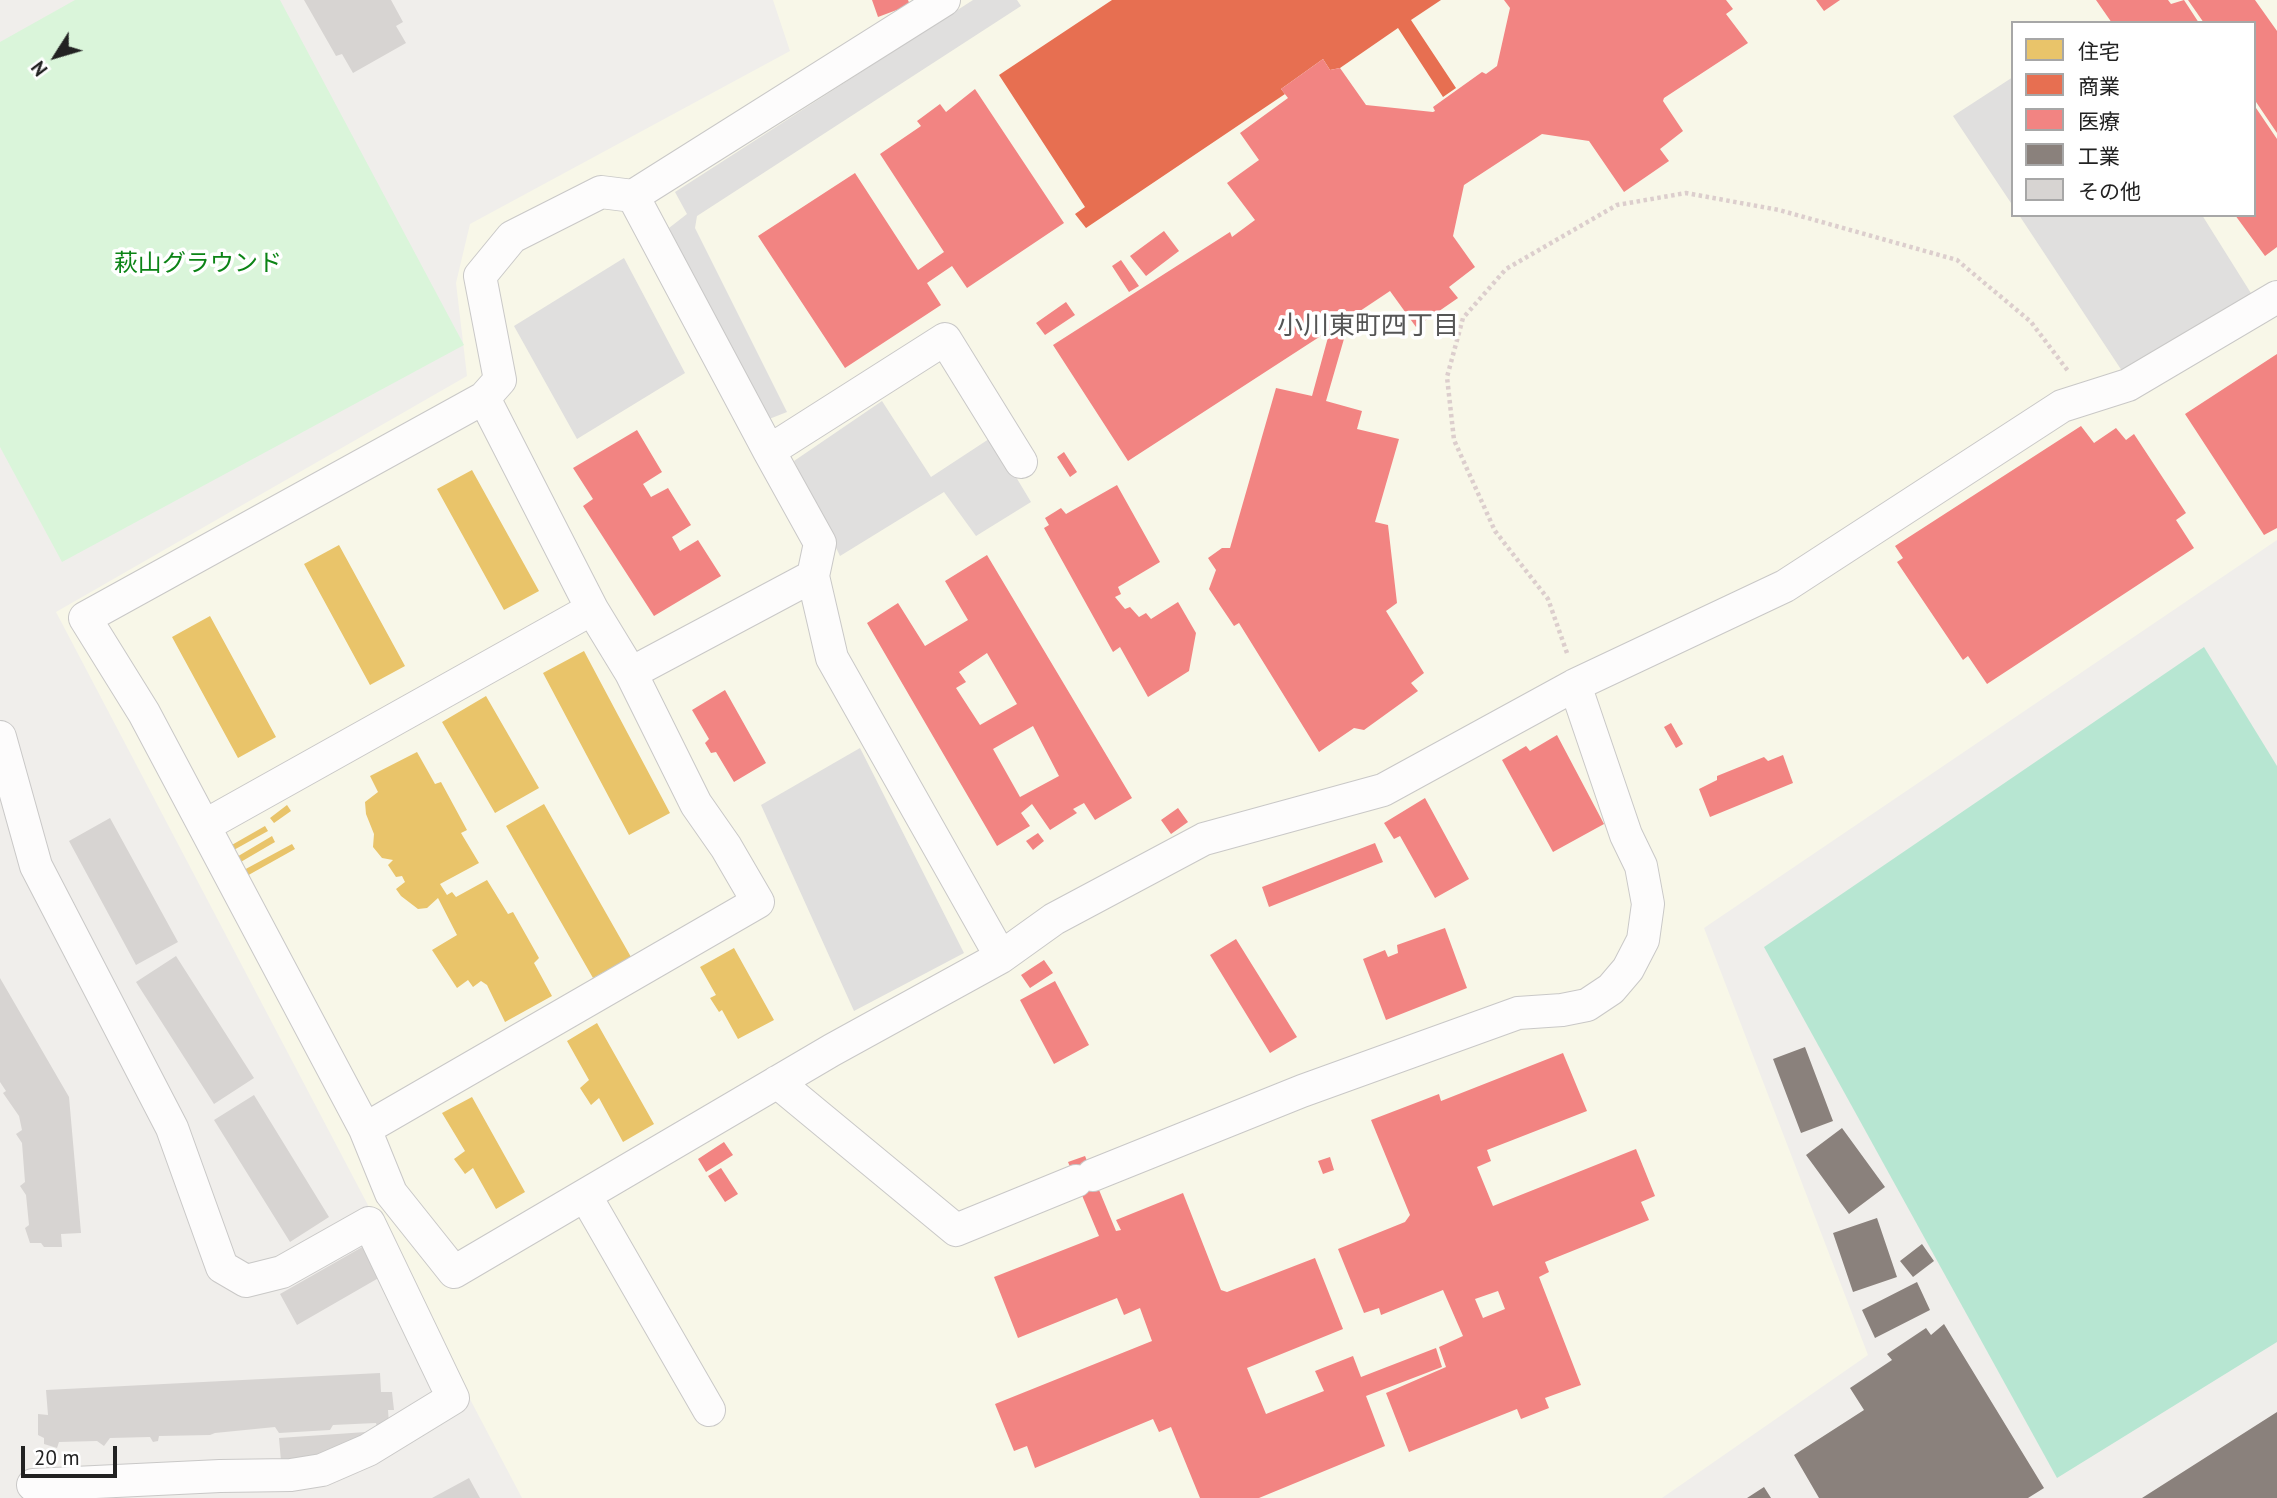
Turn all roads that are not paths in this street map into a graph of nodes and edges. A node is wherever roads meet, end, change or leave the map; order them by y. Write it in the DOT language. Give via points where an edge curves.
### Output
graph roads {
  1 [pos="944,0"];
  2 [pos="633,196"];
  3 [pos="2277,297"];
  4 [pos="484,398"];
  5 [pos="769,451"];
  6 [pos="1021,462"];
  7 [pos="813,576"];
  8 [pos="592,609"];
  9 [pos="631,673"];
  10 [pos="1575,685"];
  11 [pos="0,737"];
  12 [pos="204,826"];
  13 [pos="1001,957"];
  14 [pos="777,1082"];
  15 [pos="365,1129"];
  16 [pos="585,1195"];
  17 [pos="709,1410"];
  18 [pos="291,1475"];
  19 [pos="33,1485"];
  20 [pos="252,1498"];
  1 -- 2 [label="street"];
  2 -- 4 [label="street" via="601,192 512,237 480,276 500,380"];
  2 -- 5 [label="street"];
  3 -- 10 [label="street" via="2128,385 2062,406 1785,586"];
  4 -- 8 [label="street"];
  4 -- 12 [label="street" via="85,618 144,713"];
  5 -- 6 [label="street" via="945,339"];
  5 -- 7 [label="street" via="820,543"];
  7 -- 9 [label="street"];
  7 -- 13 [label="street" via="832,658"];
  8 -- 9 [label="street"];
  8 -- 12 [label="street"];
  9 -- 15 [label="street" via="696,804 758,902"];
  10 -- 13 [label="street" via="1383,790 1204,839 1054,919"];
  10 -- 14 [label="street" via="1641,866 1648,904 1643,940 1628,969 1611,989 1587,1005 1518,1013 1302,1091 956,1230"];
  11 -- 18 [label="street" via="36,866 172,1128 222,1267 246,1281 282,1272 369,1223 453,1398 368,1450 322,1470"];
  12 -- 15 [label="street"];
  13 -- 14 [label="street"];
  14 -- 16 [label="street"];
  15 -- 16 [label="street" via="391,1193 454,1272"];
  16 -- 17 [label="street"];
  18 -- 19 [label="street"];
  18 -- 20 [label="street"];
}
